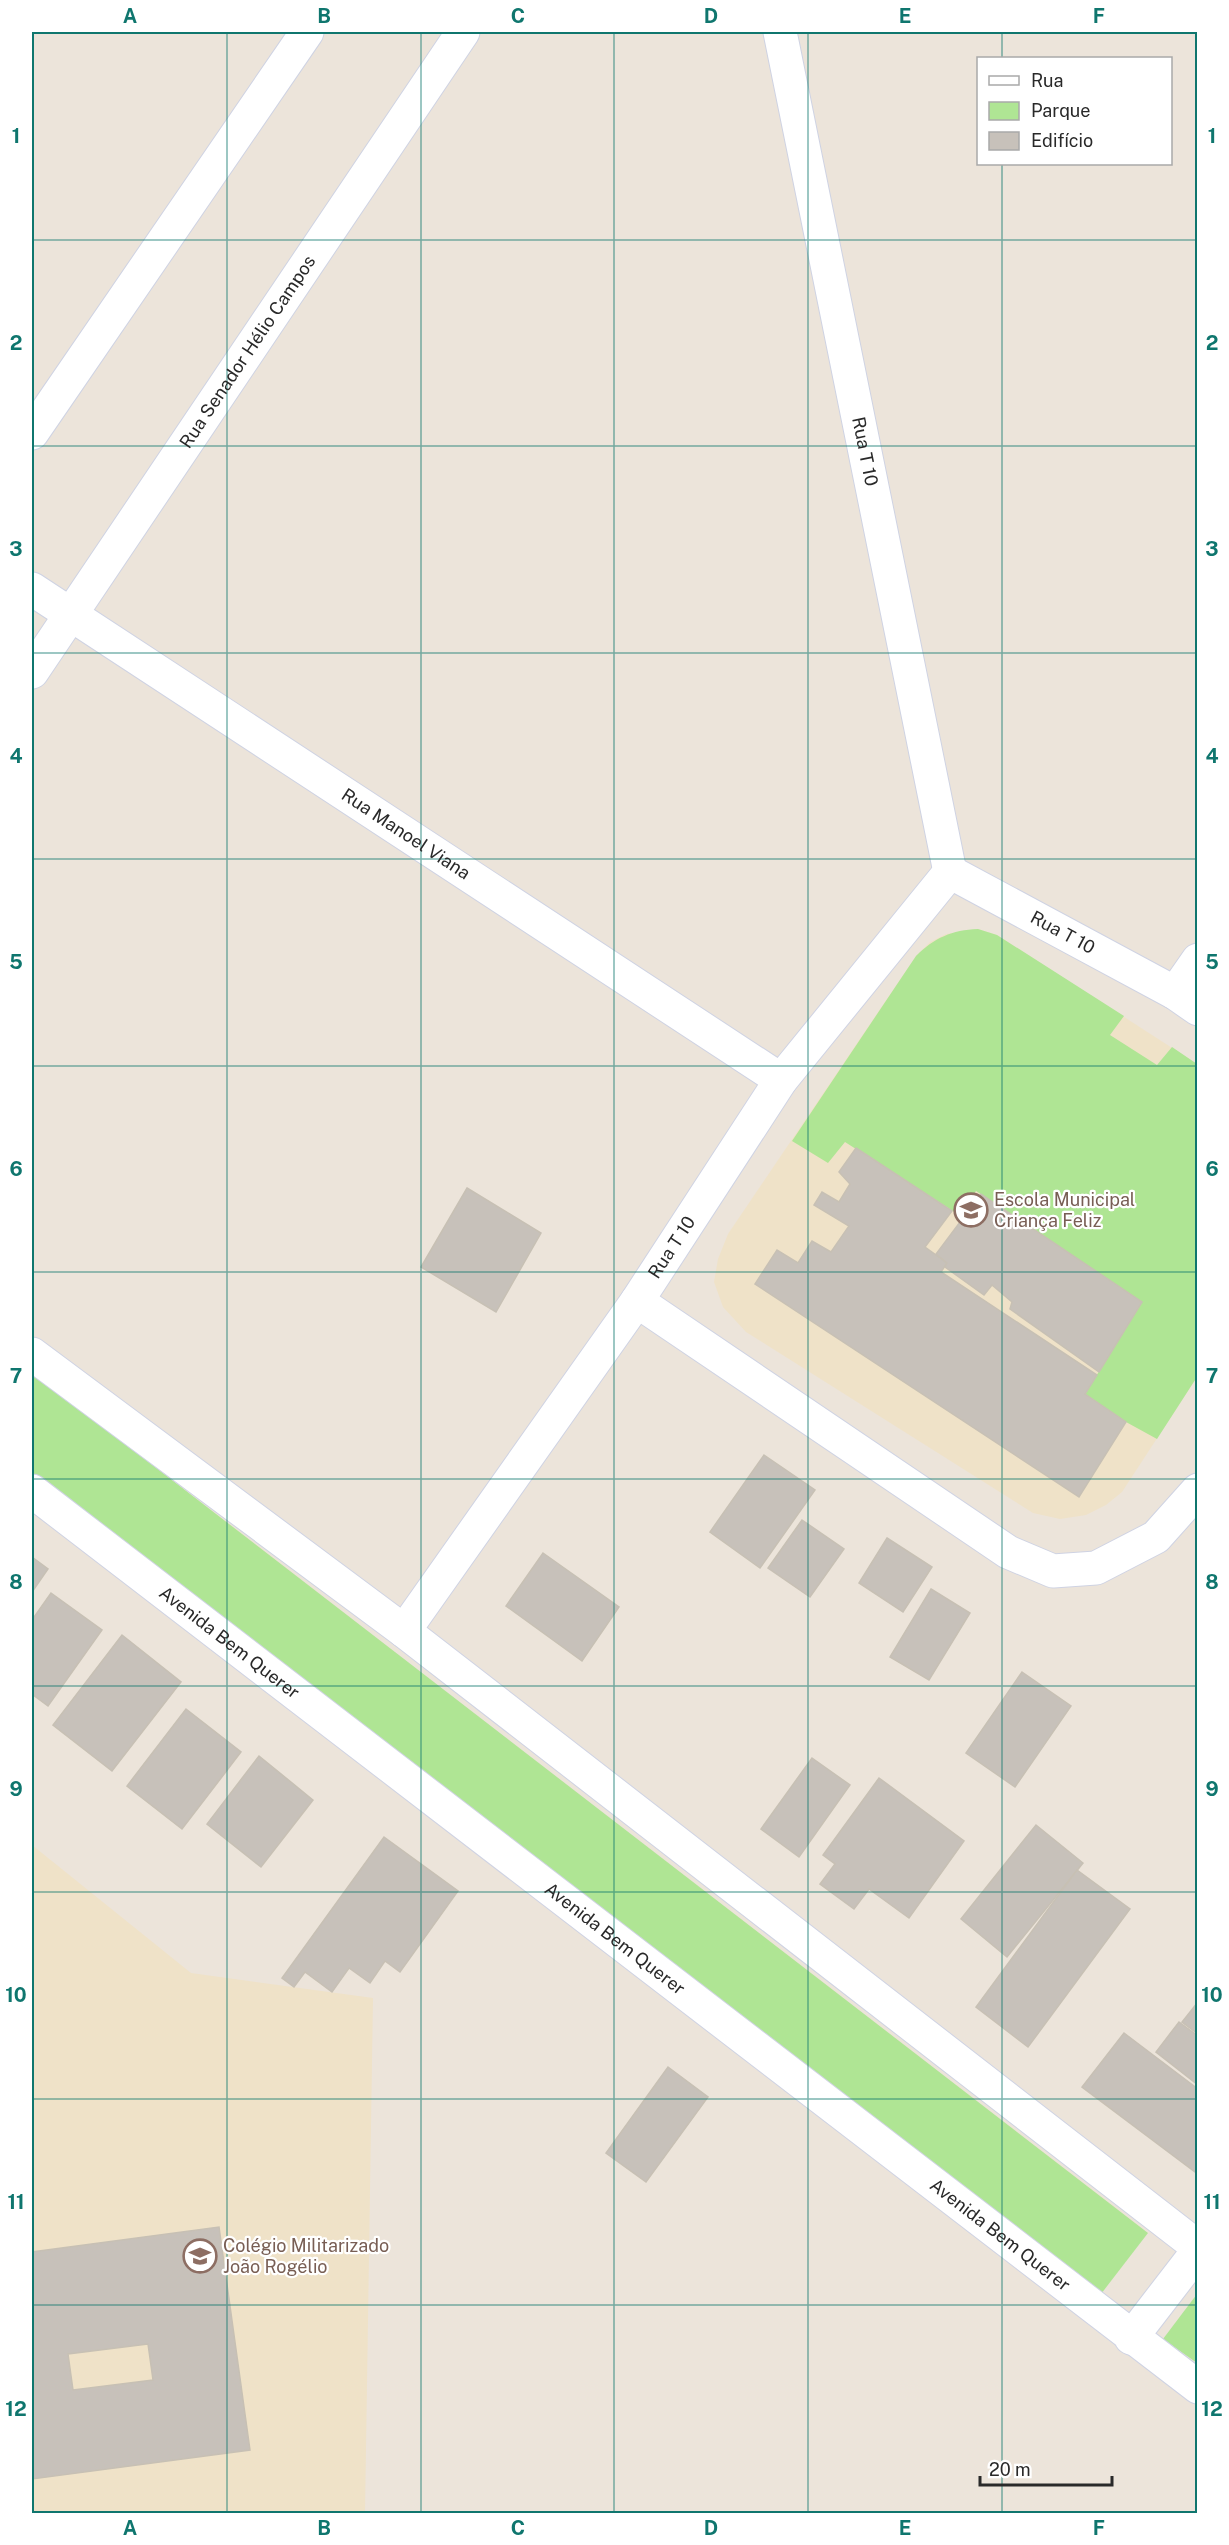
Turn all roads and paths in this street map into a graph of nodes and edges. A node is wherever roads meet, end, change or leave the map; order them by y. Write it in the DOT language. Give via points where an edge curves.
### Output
graph roads {
  1 [pos="307,32"];
  2 [pos="463,32"];
  3 [pos="780,32"];
  4 [pos="32,432"];
  5 [pos="32,589"];
  6 [pos="71,615"];
  7 [pos="32,672"];
  8 [pos="950,872"];
  9 [pos="1197,960"];
  10 [pos="1186,1001"];
  11 [pos="781,1080"];
  12 [pos="637,1301"];
  13 [pos="32,1354"];
  14 [pos="1197,1490"];
  15 [pos="32,1491"];
  16 [pos="404,1631"];
  17 [pos="1197,2249"];
  18 [pos="1131,2338"];
  19 [pos="1197,2387"];
  1 -- 4 [label="street"];
  2 -- 6 [label="street, Rua Senador Hélio Campos"];
  3 -- 8 [label="street, Rua T 10"];
  5 -- 6 [label="street, Rua Manoel Viana"];
  6 -- 7 [label="street, Rua Senador Hélio Campos"];
  6 -- 11 [label="street, Rua Manoel Viana"];
  8 -- 10 [label="street, Rua T 10"];
  8 -- 11 [label="street, Rua T 10"];
  9 -- 10 [label="street, Rua T 10"];
  11 -- 12 [label="street, Rua T 10"];
  12 -- 14 [label="street" via="1008,1552 1053,1571 1096,1568 1156,1538"];
  12 -- 16 [label="street, Rua T 10"];
  13 -- 16 [label="street"];
  15 -- 18 [label="street, Avenida Bem Querer"];
  16 -- 17 [label="street"];
  17 -- 18 [label="street"];
  18 -- 19 [label="street, Avenida Bem Querer"];
}
